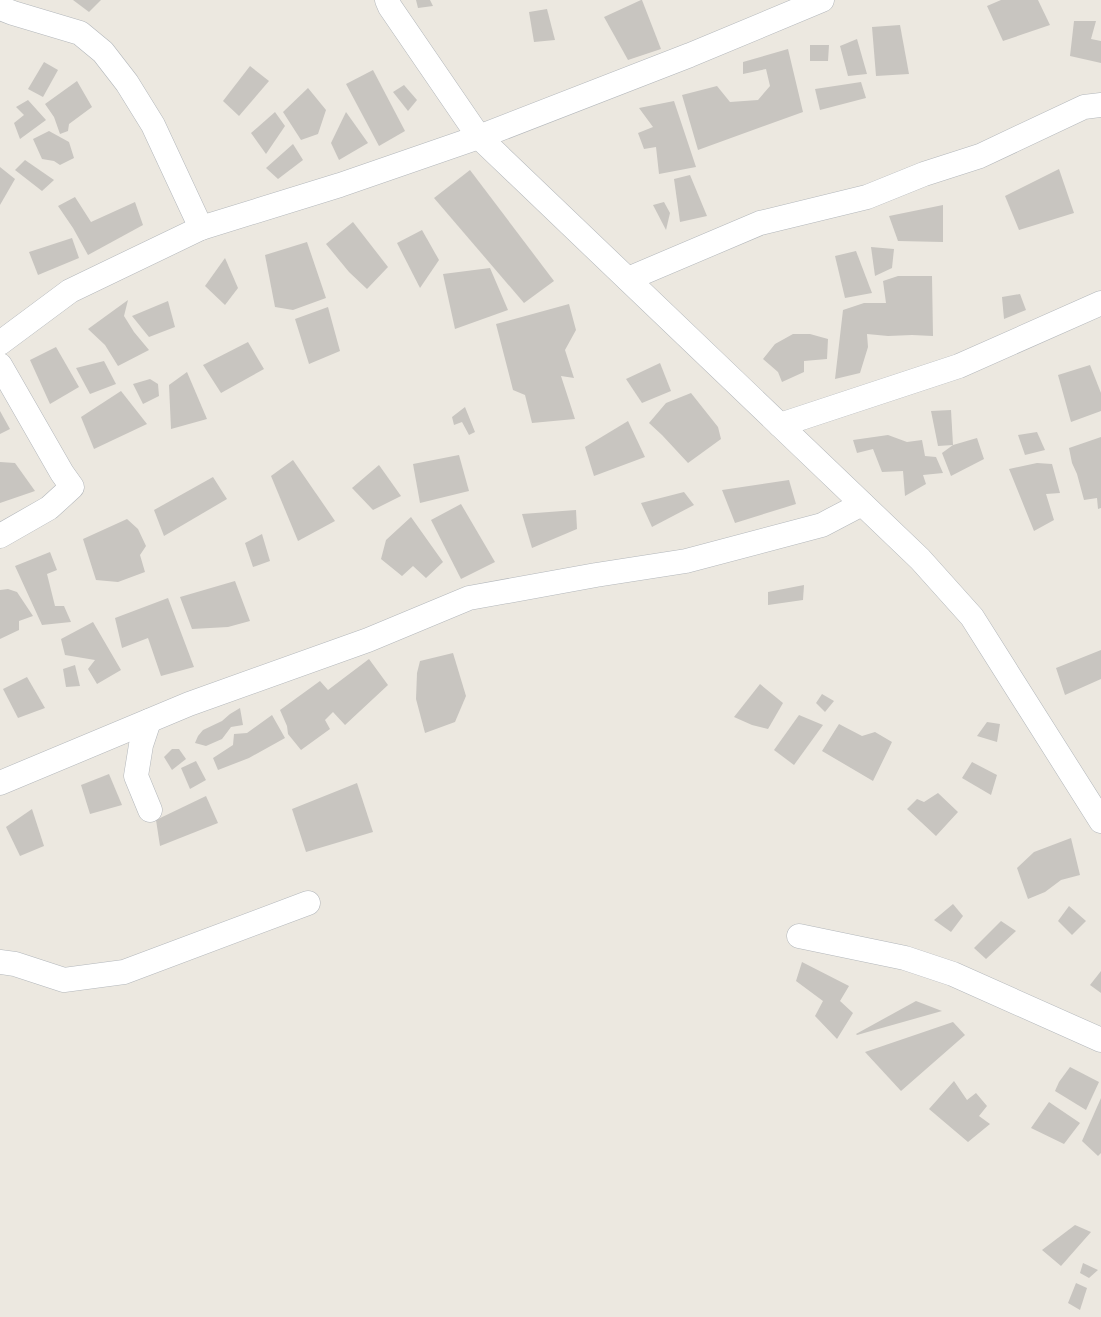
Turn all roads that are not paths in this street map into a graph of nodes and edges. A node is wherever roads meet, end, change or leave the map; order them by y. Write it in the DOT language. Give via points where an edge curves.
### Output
graph roads {
  1 [pos="387,0"];
  2 [pos="822,0"];
  3 [pos="0,8"];
  4 [pos="1101,105"];
  5 [pos="479,137"];
  6 [pos="201,228"];
  7 [pos="628,280"];
  8 [pos="1101,304"];
  9 [pos="0,343"];
  10 [pos="0,365"];
  11 [pos="780,425"];
  12 [pos="862,504"];
  13 [pos="0,536"];
  14 [pos="149,720"];
  15 [pos="0,783"];
  16 [pos="150,810"];
  17 [pos="1101,821"];
  18 [pos="308,903"];
  19 [pos="799,936"];
  20 [pos="0,962"];
  21 [pos="1101,1040"];
  1 -- 5 [label="street"];
  2 -- 5 [label="street"];
  3 -- 6 [label="street" via="80,33 103,52 153,125"];
  4 -- 7 [label="street" via="1084,108 980,156 867,196 760,223"];
  5 -- 6 [label="street"];
  5 -- 7 [label="street"];
  6 -- 9 [label="street" via="70,291"];
  7 -- 11 [label="street"];
  8 -- 11 [label="street" via="959,366"];
  10 -- 13 [label="street" via="72,487 49,508"];
  11 -- 12 [label="street"];
  12 -- 14 [label="street" via="822,525 686,561 469,598 368,640"];
  12 -- 17 [label="street" via="972,617"];
  14 -- 15 [label="street"];
  14 -- 16 [label="street" via="136,776"];
  18 -- 20 [label="street" via="124,972 64,980"];
  19 -- 21 [label="street" via="905,958 945,972"];
}
